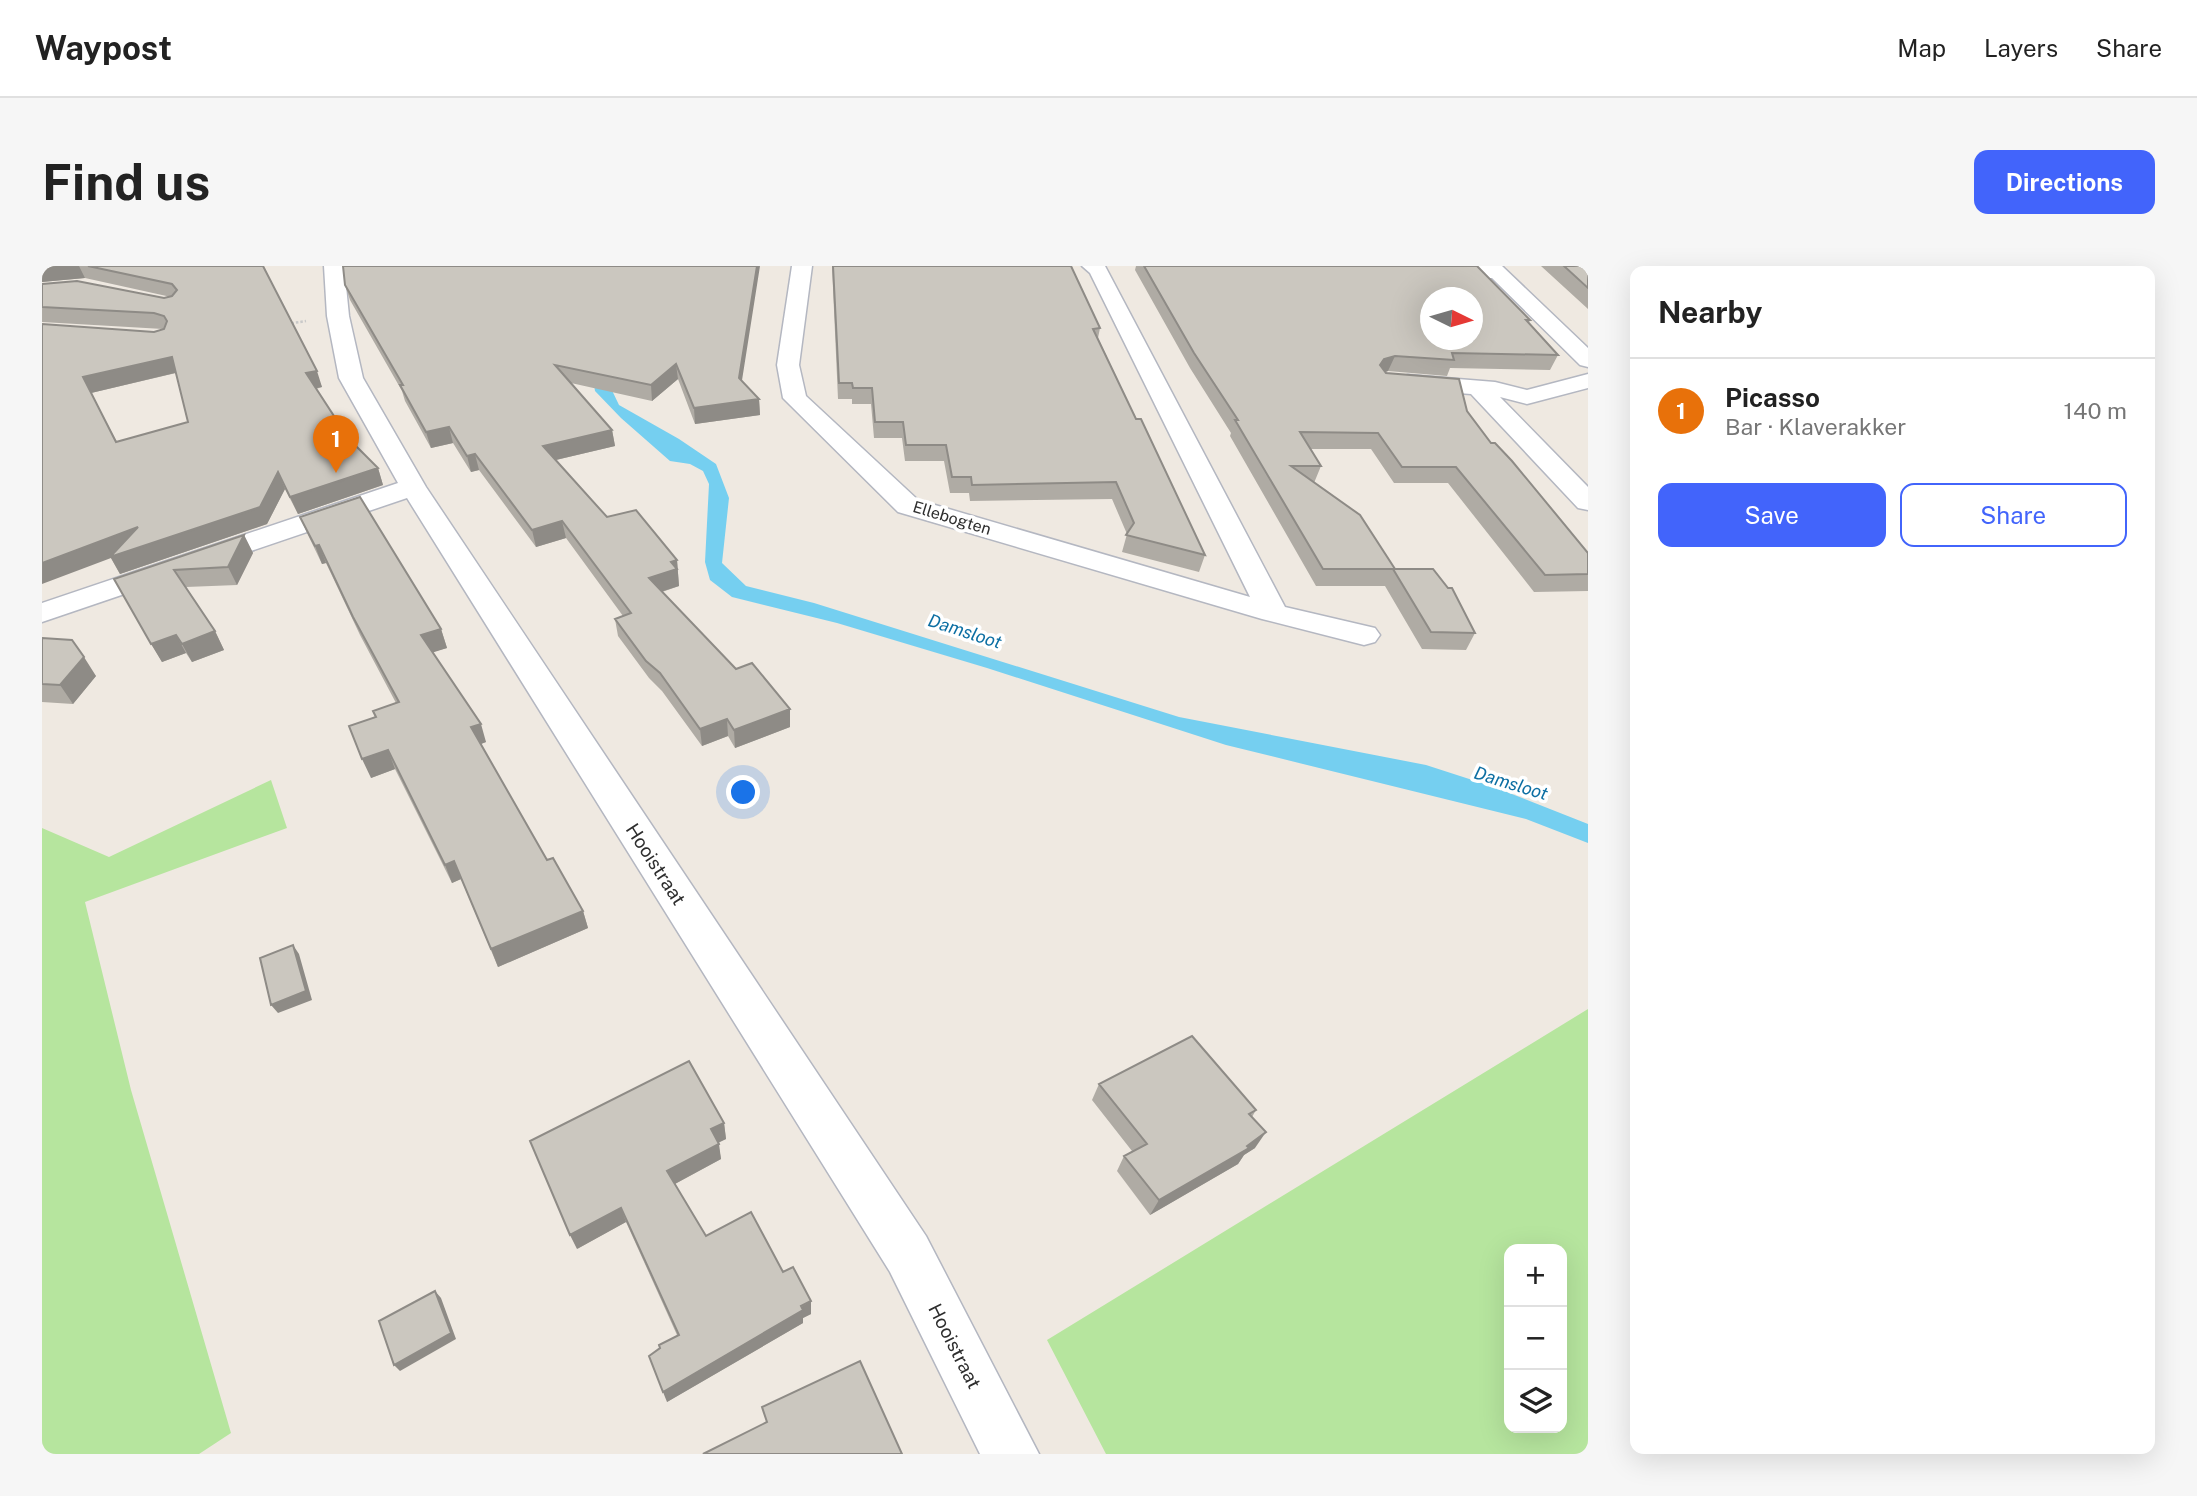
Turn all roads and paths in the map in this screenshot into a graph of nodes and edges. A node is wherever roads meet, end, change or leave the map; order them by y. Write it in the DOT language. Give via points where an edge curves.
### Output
graph roads {
  1 [pos="334,266"];
  2 [pos="802,266"];
  3 [pos="1102,267"];
  4 [pos="1494,269"];
  5 [pos="1418,271"];
  6 [pos="338,316"];
  7 [pos="287,324"];
  8 [pos="1588,360"];
  9 [pos="1388,381"];
  10 [pos="1588,381"];
  11 [pos="1478,388"];
  12 [pos="1527,397"];
  13 [pos="1533,445"];
  14 [pos="413,487"];
  15 [pos="1588,502"];
  16 [pos="42,613"];
  17 [pos="1273,613"];
  18 [pos="1364,635"];
  19 [pos="1010,1454"];
  1 -- 6 [label="street, Hooistraat"];
  2 -- 17 [label="street, Ellebogten" via="788,365 795,398 908,506"];
  3 -- 17 [label="street"];
  4 -- 5 [label="street"];
  4 -- 8 [label="street"];
  6 -- 7 [label="path"];
  6 -- 14 [label="street, Hooistraat" via="351,378"];
  9 -- 11 [label="street"];
  10 -- 12 [label="street"];
  11 -- 12 [label="street"];
  11 -- 13 [label="street"];
  12 -- 13 [label="street" via="1512,411"];
  13 -- 15 [label="street"];
  14 -- 16 [label="street"];
  14 -- 19 [label="street, Hooistraat" via="908,1254"];
  17 -- 18 [label="street, Ellebogten"];
}
